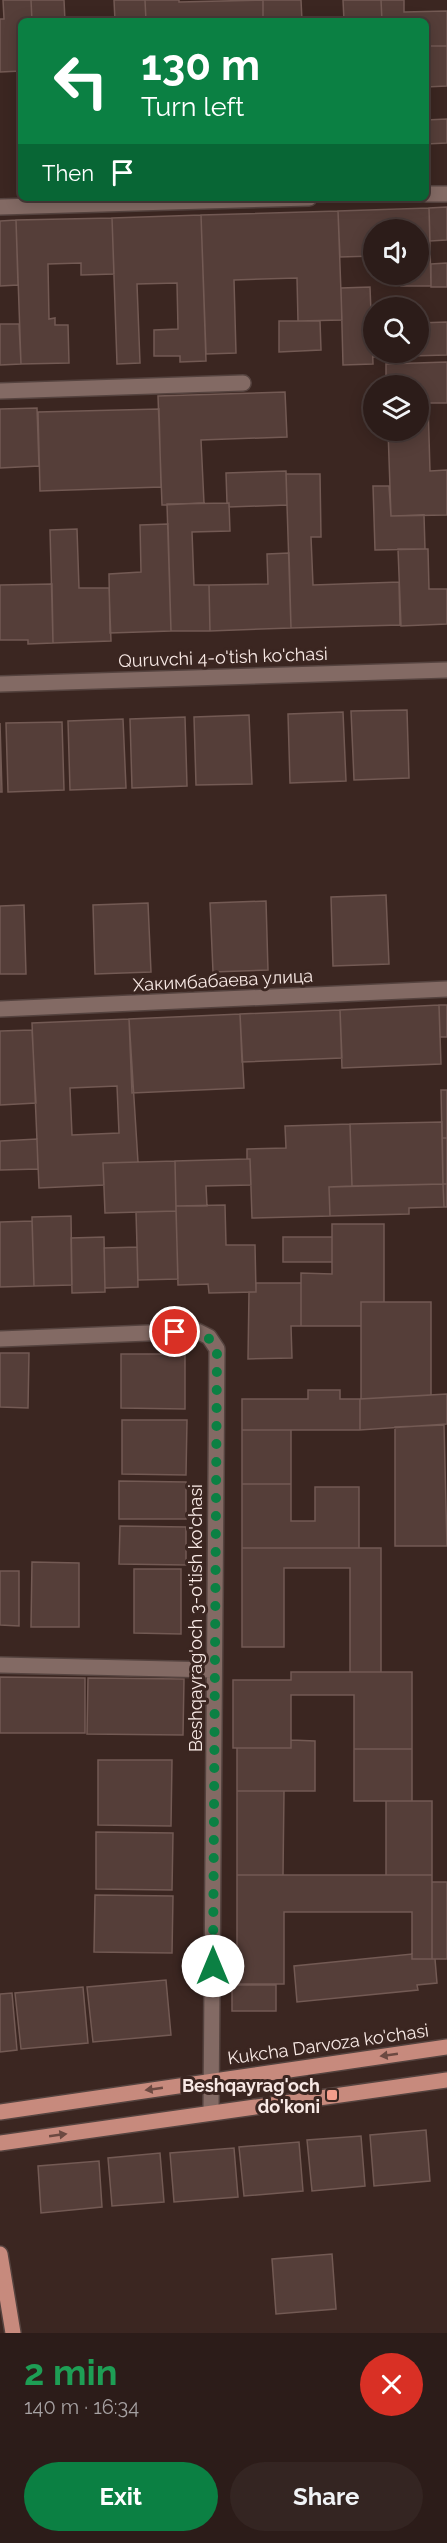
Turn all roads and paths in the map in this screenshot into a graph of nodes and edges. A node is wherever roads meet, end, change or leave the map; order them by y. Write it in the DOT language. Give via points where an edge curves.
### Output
graph roads {
  1 [pos="429,194"];
  2 [pos="447,194"];
  3 [pos="206,201"];
  4 [pos="0,207"];
  5 [pos="243,383"];
  6 [pos="0,391"];
  7 [pos="447,670"];
  8 [pos="0,684"];
  9 [pos="447,989"];
  10 [pos="0,1009"];
  11 [pos="0,1339"];
  12 [pos="0,1665"];
  13 [pos="214,1670"];
  14 [pos="447,2047"];
  15 [pos="212,2080"];
  16 [pos="447,2080"];
  17 [pos="0,2112"];
  18 [pos="211,2112"];
  19 [pos="0,2143"];
  20 [pos="0,2254"];
  21 [pos="13,2333"];
  1 -- 2 [label="street"];
  3 -- 4 [label="street"];
  5 -- 6 [label="street"];
  7 -- 8 [label="street, Quruvchi 4-o'tish ko'chasi"];
  9 -- 10 [label="street, Хакимбабаева улица"];
  11 -- 13 [label="street, Beshqayrag'och 3-o'tish ko'chasi" via="197,1331 209,1337 217,1349"];
  12 -- 13 [label="street"];
  13 -- 15 [label="street, Beshqayrag'och 3-o'tish ko'chasi"];
  14 -- 15 [label="main road, Kukcha Darvoza ko'chasi, one-way"];
  15 -- 17 [label="main road, Kukcha Darvoza ko'chasi, one-way"];
  15 -- 18 [label="street, Beshqayrag'och 3-o'tish ko'chasi"];
  16 -- 18 [label="main road"];
  19 -- 18 [label="main road, one-way"];
  20 -- 21 [label="main road"];
}
